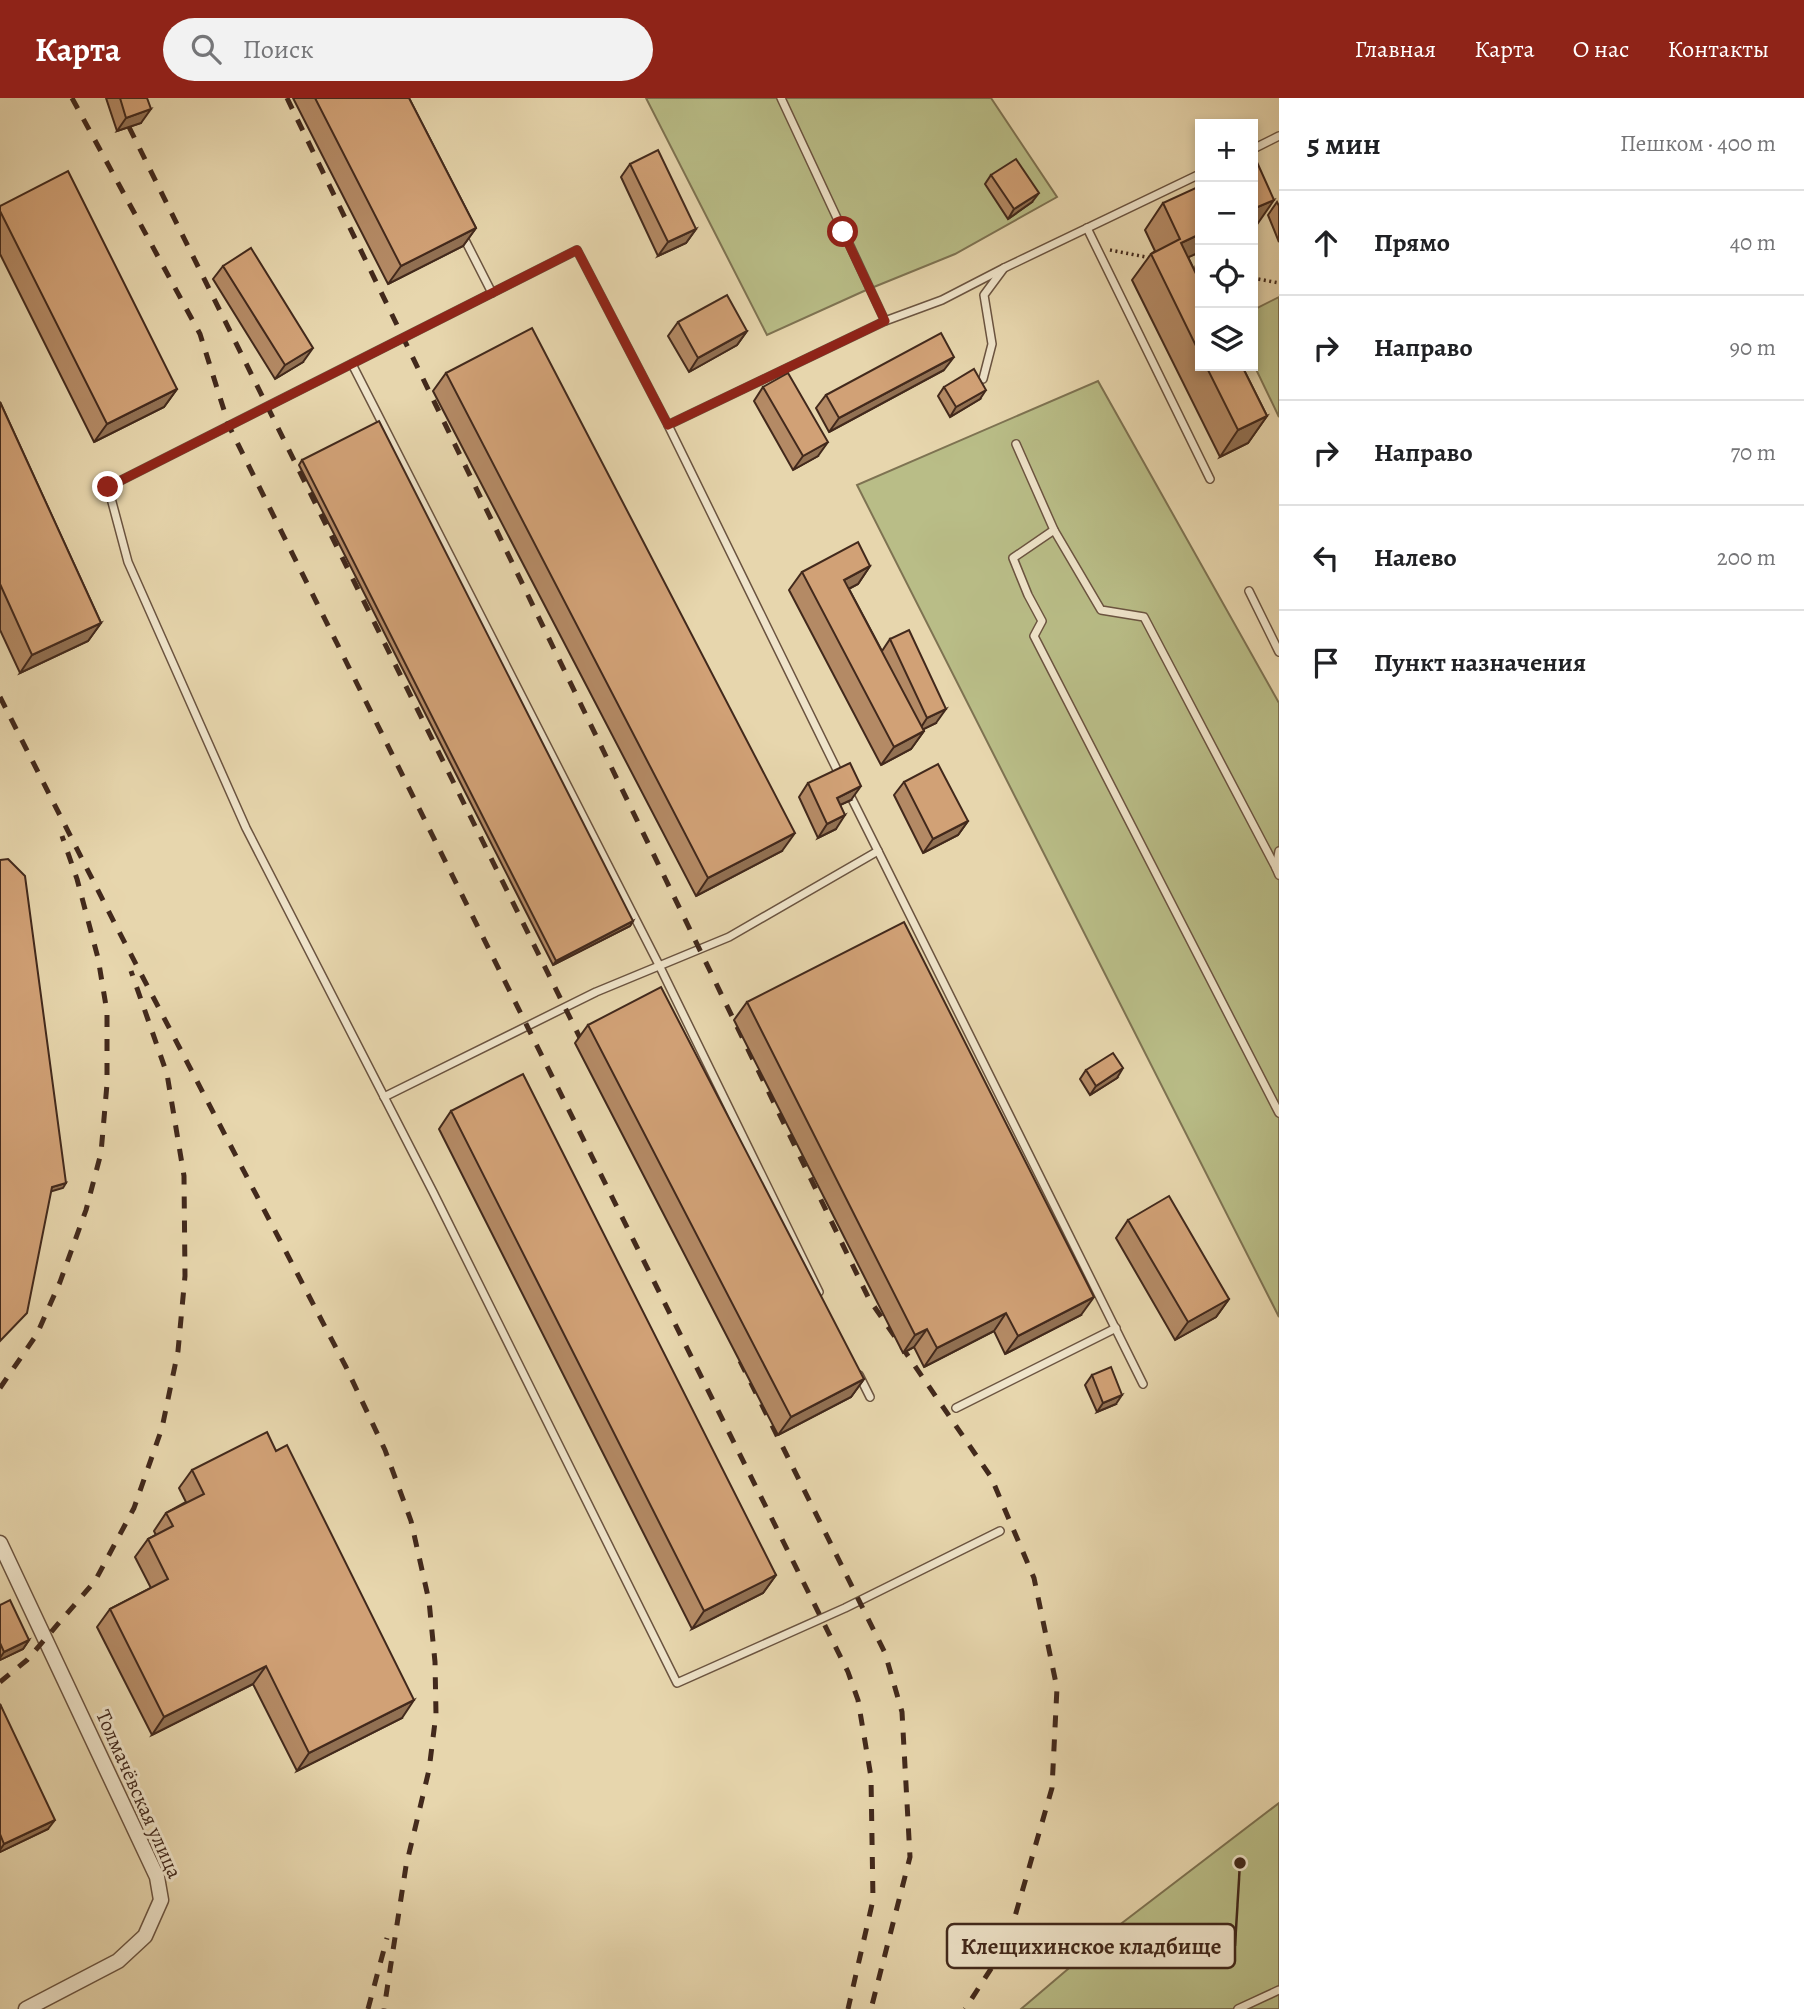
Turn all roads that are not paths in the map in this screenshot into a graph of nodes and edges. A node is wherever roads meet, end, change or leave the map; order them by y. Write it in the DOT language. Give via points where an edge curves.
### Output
graph roads {
  1 [pos="781,98"];
  2 [pos="1279,136"];
  3 [pos="1258,146"];
  4 [pos="1195,176"];
  5 [pos="1087,228"];
  6 [pos="461,232"];
  7 [pos="1004,268"];
  8 [pos="492,293"];
  9 [pos="885,321"];
  10 [pos="352,364"];
  11 [pos="982,379"];
  12 [pos="668,425"];
  13 [pos="1016,444"];
  14 [pos="1210,479"];
  15 [pos="1054,530"];
  16 [pos="1249,592"];
  17 [pos="1279,652"];
  18 [pos="878,851"];
  19 [pos="1279,852"];
  20 [pos="1277,871"];
  21 [pos="659,965"];
  22 [pos="384,1097"];
  23 [pos="1279,1114"];
  24 [pos="821,1298"];
  25 [pos="1116,1328"];
  26 [pos="858,1372"];
  27 [pos="1143,1384"];
  28 [pos="870,1397"];
  29 [pos="956,1408"];
  30 [pos="1000,1531"];
  31 [pos="0,1543"];
  32 [pos="1279,1990"];
  33 [pos="26,2009"];
  34 [pos="1238,2009"];
  1 -- 9 [label="lane"];
  2 -- 3 [label="lane"];
  4 -- 5 [label="lane"];
  5 -- 7 [label="lane"];
  5 -- 14 [label="lane"];
  6 -- 8 [label="lane"];
  7 -- 9 [label="lane" via="942,300"];
  7 -- 11 [label="lane" via="984,295 992,344"];
  8 -- 10 [label="lane"];
  8 -- 12 [label="lane" via="577,250"];
  9 -- 12 [label="lane"];
  10 -- 21 [label="lane"];
  10 -- 22 [label="lane" via="108,487 128,562 246,828"];
  12 -- 18 [label="lane"];
  13 -- 15 [label="lane"];
  15 -- 20 [label="lane" via="1101,610 1144,617"];
  15 -- 23 [label="lane" via="1013,558 1042,621 1034,636"];
  16 -- 17 [label="lane"];
  18 -- 21 [label="lane" via="729,937"];
  18 -- 25 [label="lane"];
  19 -- 20 [label="lane"];
  21 -- 22 [label="lane"];
  21 -- 24 [label="lane"];
  22 -- 30 [label="lane" via="677,1683 845,1608"];
  25 -- 27 [label="lane"];
  25 -- 29 [label="lane"];
  26 -- 28 [label="lane"];
  31 -- 33 [label="street, Толмачёвская улица" via="157,1877 161,1900 145,1936 118,1961"];
  32 -- 34 [label="lane"];
}
